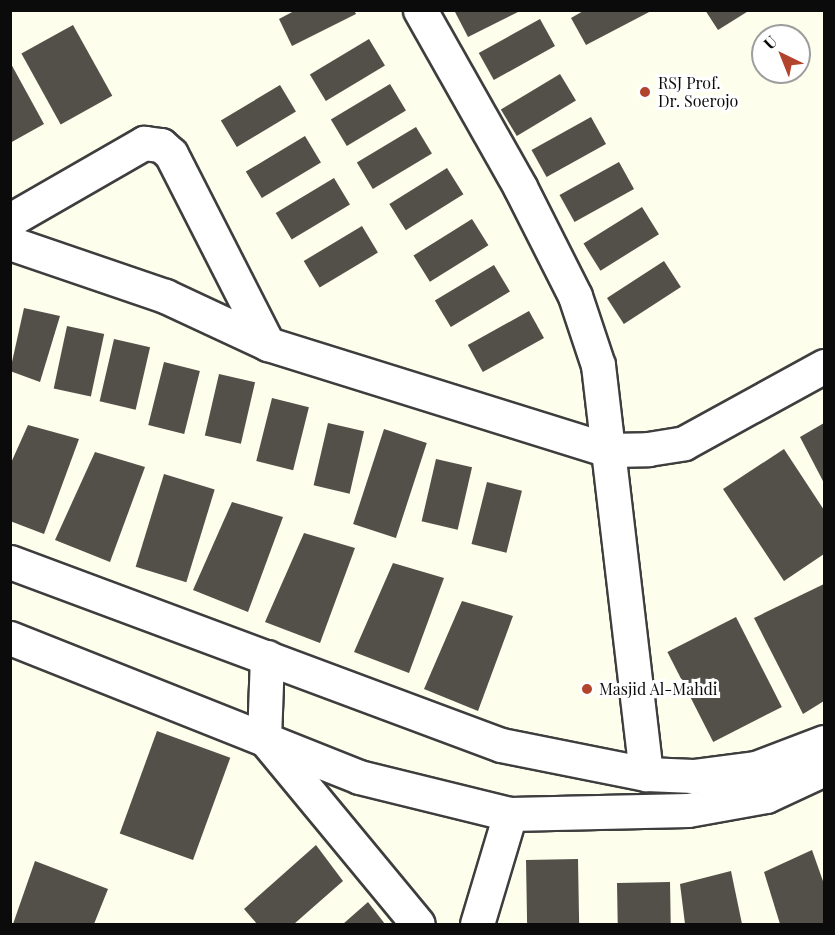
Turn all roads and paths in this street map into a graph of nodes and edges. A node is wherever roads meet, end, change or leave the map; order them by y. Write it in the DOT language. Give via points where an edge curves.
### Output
graph roads {
  1 [pos="420,10"];
  2 [pos="10,220"];
  3 [pos="10,243"];
  4 [pos="268,344"];
  5 [pos="825,366"];
  6 [pos="609,450"];
  7 [pos="10,561"];
  8 [pos="10,638"];
  9 [pos="267,657"];
  10 [pos="264,738"];
  11 [pos="825,742"];
  12 [pos="825,769"];
  13 [pos="646,774"];
  14 [pos="510,814"];
  15 [pos="418,924"];
  16 [pos="477,924"];
  1 -- 6 [label="street" via="520,187 575,296 598,365"];
  2 -- 4 [label="street" via="144,143 161,145 171,154"];
  3 -- 4 [label="street" via="165,296"];
  4 -- 6 [label="street"];
  5 -- 6 [label="street" via="684,443"];
  6 -- 13 [label="street"];
  7 -- 9 [label="street"];
  8 -- 10 [label="street"];
  9 -- 10 [label="street"];
  9 -- 13 [label="street" via="501,745"];
  10 -- 14 [label="street" via="360,777"];
  10 -- 15 [label="street"];
  11 -- 13 [label="street" via="756,768 693,777"];
  12 -- 14 [label="street" via="766,796 688,810"];
  14 -- 16 [label="street"];
}
